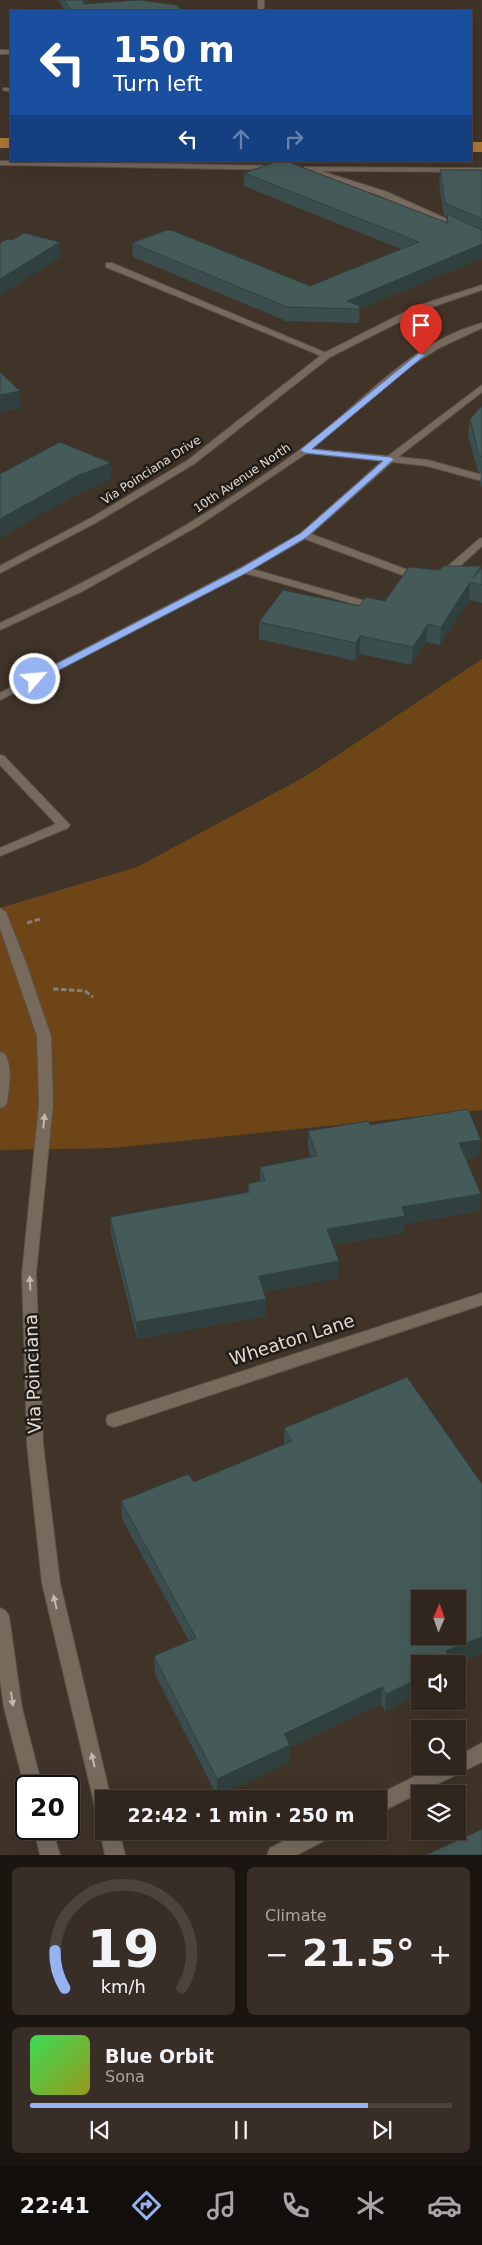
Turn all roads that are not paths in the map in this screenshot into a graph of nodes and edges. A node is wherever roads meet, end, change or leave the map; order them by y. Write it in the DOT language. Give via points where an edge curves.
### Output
graph roads {
  1 [pos="0,164"];
  2 [pos="287,168"];
  3 [pos="297,168"];
  4 [pos="306,169"];
  5 [pos="482,170"];
  6 [pos="482,240"];
  7 [pos="109,265"];
  8 [pos="482,287"];
  9 [pos="482,325"];
  10 [pos="327,355"];
  11 [pos="482,388"];
  12 [pos="305,450"];
  13 [pos="390,459"];
  14 [pos="482,478"];
  15 [pos="304,535"];
  16 [pos="482,541"];
  17 [pos="0,570"];
  18 [pos="244,570"];
  19 [pos="365,604"];
  20 [pos="0,627"];
  21 [pos="0,697"];
  22 [pos="0,758"];
  23 [pos="0,852"];
  24 [pos="0,912"];
  25 [pos="5,941"];
  26 [pos="0,1057"];
  27 [pos="0,1103"];
  28 [pos="482,1299"];
  29 [pos="114,1420"];
  30 [pos="0,1616"];
  31 [pos="482,1752"];
  32 [pos="466,1760"];
  33 [pos="30,1775"];
  34 [pos="436,1775"];
  35 [pos="100,1790"];
  36 [pos="387,1800"];
  37 [pos="46,1840"];
  38 [pos="111,1840"];
  39 [pos="306,1840"];
  40 [pos="50,1855"];
  41 [pos="115,1855"];
  42 [pos="276,1855"];
  1 -- 2 [label="street"];
  3 -- 4 [label="street"];
  4 -- 5 [label="street"];
  4 -- 6 [label="street" via="384,194"];
  7 -- 10 [label="street"];
  8 -- 10 [label="street, Via Poinciana Drive" via="420,308"];
  9 -- 12 [label="street, 10th Avenue North" via="421,355"];
  10 -- 17 [label="street, Via Poinciana Drive" via="191,462 94,520"];
  11 -- 13 [label="street"];
  12 -- 13 [label="street"];
  12 -- 20 [label="street, 10th Avenue North" via="200,522 78,590"];
  13 -- 14 [label="street" via="428,463"];
  13 -- 15 [label="street"];
  15 -- 16 [label="street" via="430,582"];
  15 -- 18 [label="street"];
  18 -- 19 [label="street"];
  18 -- 21 [label="street"];
  22 -- 23 [label="street" via="64,825"];
  24 -- 25 [label="street, Via Poinciana"];
  35 -- 25 [label="street, Via Poinciana, one-way" via="51,1583 35,1444 29,1274 46,1105 44,1036"];
  26 -- 27 [label="street" via="3,1076"];
  28 -- 29 [label="street, Wheaton Lane"];
  30 -- 33 [label="street, one-way" via="13,1708"];
  31 -- 32 [label="street"];
  34 -- 36 [label="street"];
  37 -- 40 [label="street"];
  38 -- 41 [label="street"];
  39 -- 42 [label="street"];
}
